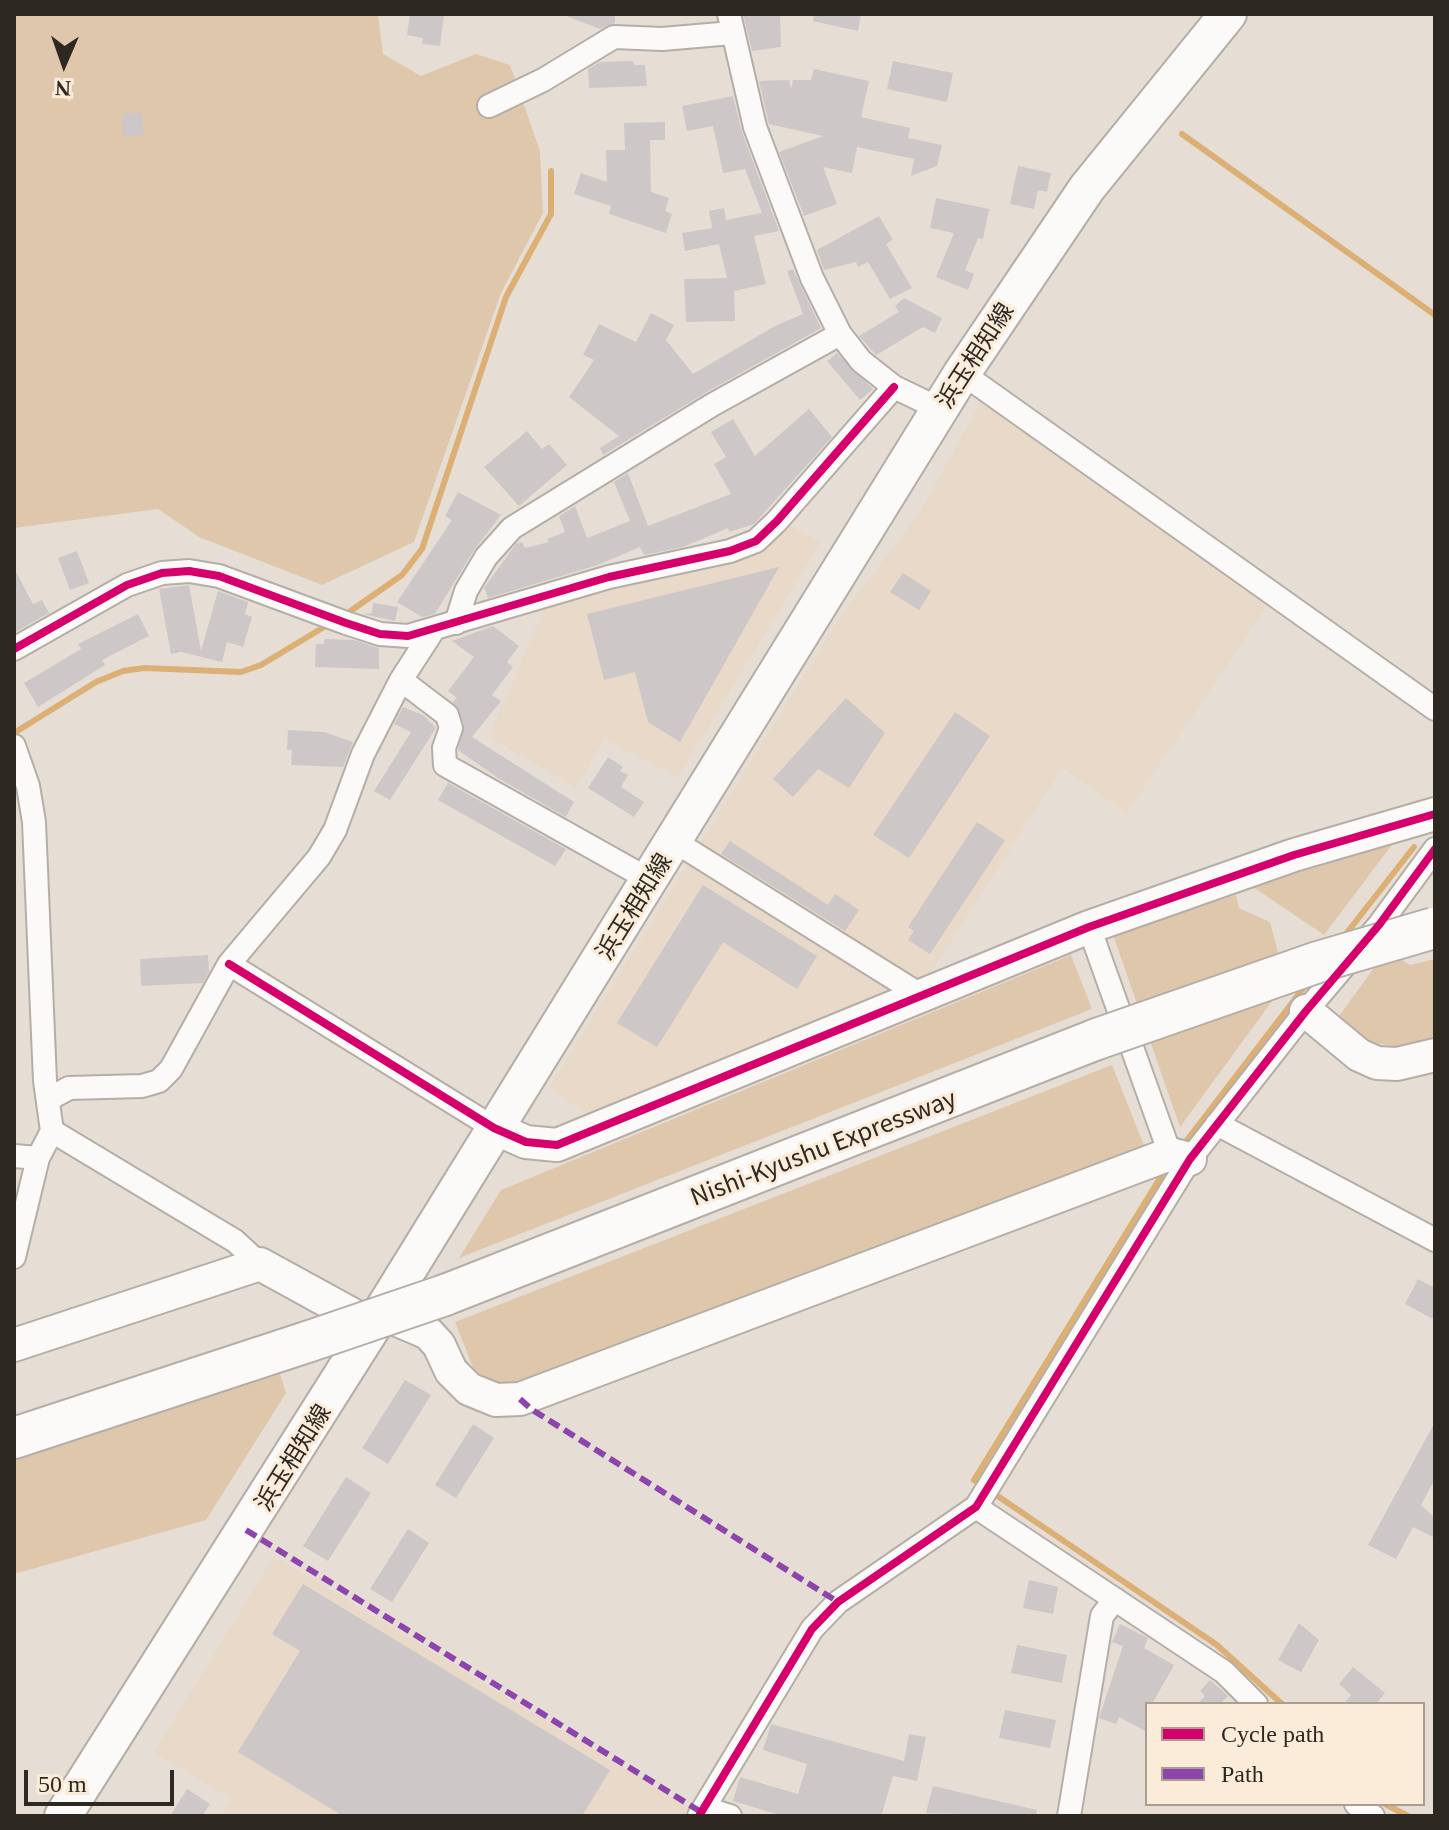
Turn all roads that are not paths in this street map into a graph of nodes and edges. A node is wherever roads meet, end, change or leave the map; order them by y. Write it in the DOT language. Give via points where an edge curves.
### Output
graph roads {
  1 [pos="1228,14"];
  2 [pos="730,24"];
  3 [pos="489,106"];
  4 [pos="840,334"];
  5 [pos="962,373"];
  6 [pos="894,387"];
  7 [pos="940,409"];
  8 [pos="456,623"];
  9 [pos="432,632"];
  10 [pos="14,649"];
  11 [pos="401,680"];
  12 [pos="1435,709"];
  13 [pos="14,747"];
  14 [pos="1435,814"];
  15 [pos="674,841"];
  16 [pos="1435,849"];
  17 [pos="650,880"];
  18 [pos="1089,927"];
  19 [pos="1434,927"];
  20 [pos="229,964"];
  21 [pos="919,994"];
  22 [pos="1306,1011"];
  23 [pos="1435,1055"];
  24 [pos="49,1099"];
  25 [pos="1217,1124"];
  26 [pos="494,1128"];
  27 [pos="52,1131"];
  28 [pos="14,1156"];
  29 [pos="1180,1156"];
  30 [pos="38,1158"];
  31 [pos="1435,1240"];
  32 [pos="14,1257"];
  33 [pos="260,1264"];
  34 [pos="377,1320"];
  35 [pos="14,1345"];
  36 [pos="213,1373"];
  37 [pos="14,1424"];
  38 [pos="14,1438"];
  39 [pos="978,1504"];
  40 [pos="1115,1599"];
  41 [pos="1254,1702"];
  42 [pos="701,1812"];
  43 [pos="63,1816"];
  44 [pos="730,1816"];
  45 [pos="1069,1816"];
  1 -- 5 [label="main road, 浜玉相知線" via="1087,188"];
  2 -- 3 [label="street" via="662,39 614,37"];
  2 -- 4 [label="street" via="755,127 812,278"];
  4 -- 6 [label="street" via="861,361"];
  4 -- 8 [label="street" via="712,405 512,528 486,557 466,591"];
  5 -- 7 [label="main road, 浜玉相知線"];
  5 -- 12 [label="street"];
  6 -- 7 [label="street"];
  6 -- 8 [label="street" via="756,541 609,577"];
  7 -- 15 [label="main road, 浜玉相知線"];
  8 -- 9 [label="street"];
  9 -- 10 [label="street" via="380,634 219,576 189,571 127,585"];
  9 -- 11 [label="street"];
  11 -- 17 [label="street" via="447,715 451,728 445,765"];
  11 -- 20 [label="street" via="319,857"];
  13 -- 24 [label="street" via="34,822"];
  14 -- 18 [label="street" via="1294,855"];
  15 -- 17 [label="main road, 浜玉相知線"];
  15 -- 21 [label="street"];
  16 -- 22 [label="street"];
  17 -- 26 [label="main road, 浜玉相知線"];
  18 -- 21 [label="street"];
  18 -- 29 [label="street"];
  19 -- 36 [label="highway, Nishi-Kyushu Expressway, bridge" via="1097,1039 445,1295"];
  20 -- 24 [label="street" via="171,1069 159,1081 69,1088"];
  20 -- 26 [label="street"];
  21 -- 26 [label="street" via="557,1145 526,1142"];
  22 -- 23 [label="street" via="1359,1055 1377,1063"];
  22 -- 25 [label="street"];
  24 -- 27 [label="street"];
  25 -- 29 [label="street"];
  25 -- 31 [label="street"];
  26 -- 34 [label="main road, 浜玉相知線"];
  27 -- 30 [label="street"];
  27 -- 33 [label="street" via="235,1241"];
  28 -- 30 [label="street"];
  29 -- 34 [label="street" via="520,1399 496,1400 469,1389 428,1333"];
  29 -- 39 [label="street"];
  30 -- 32 [label="street"];
  33 -- 34 [label="street"];
  33 -- 35 [label="street"];
  34 -- 43 [label="main road, 浜玉相知線"];
  36 -- 37 [label="highway, Nishi-Kyushu Expressway"];
  36 -- 38 [label="highway, Nishi-Kyushu Expressway"];
  39 -- 40 [label="street"];
  39 -- 42 [label="street" via="838,1602 812,1629"];
  40 -- 41 [label="street" via="1224,1672"];
  40 -- 45 [label="street" via="1102,1616"];
  42 -- 44 [label="street"];
}
